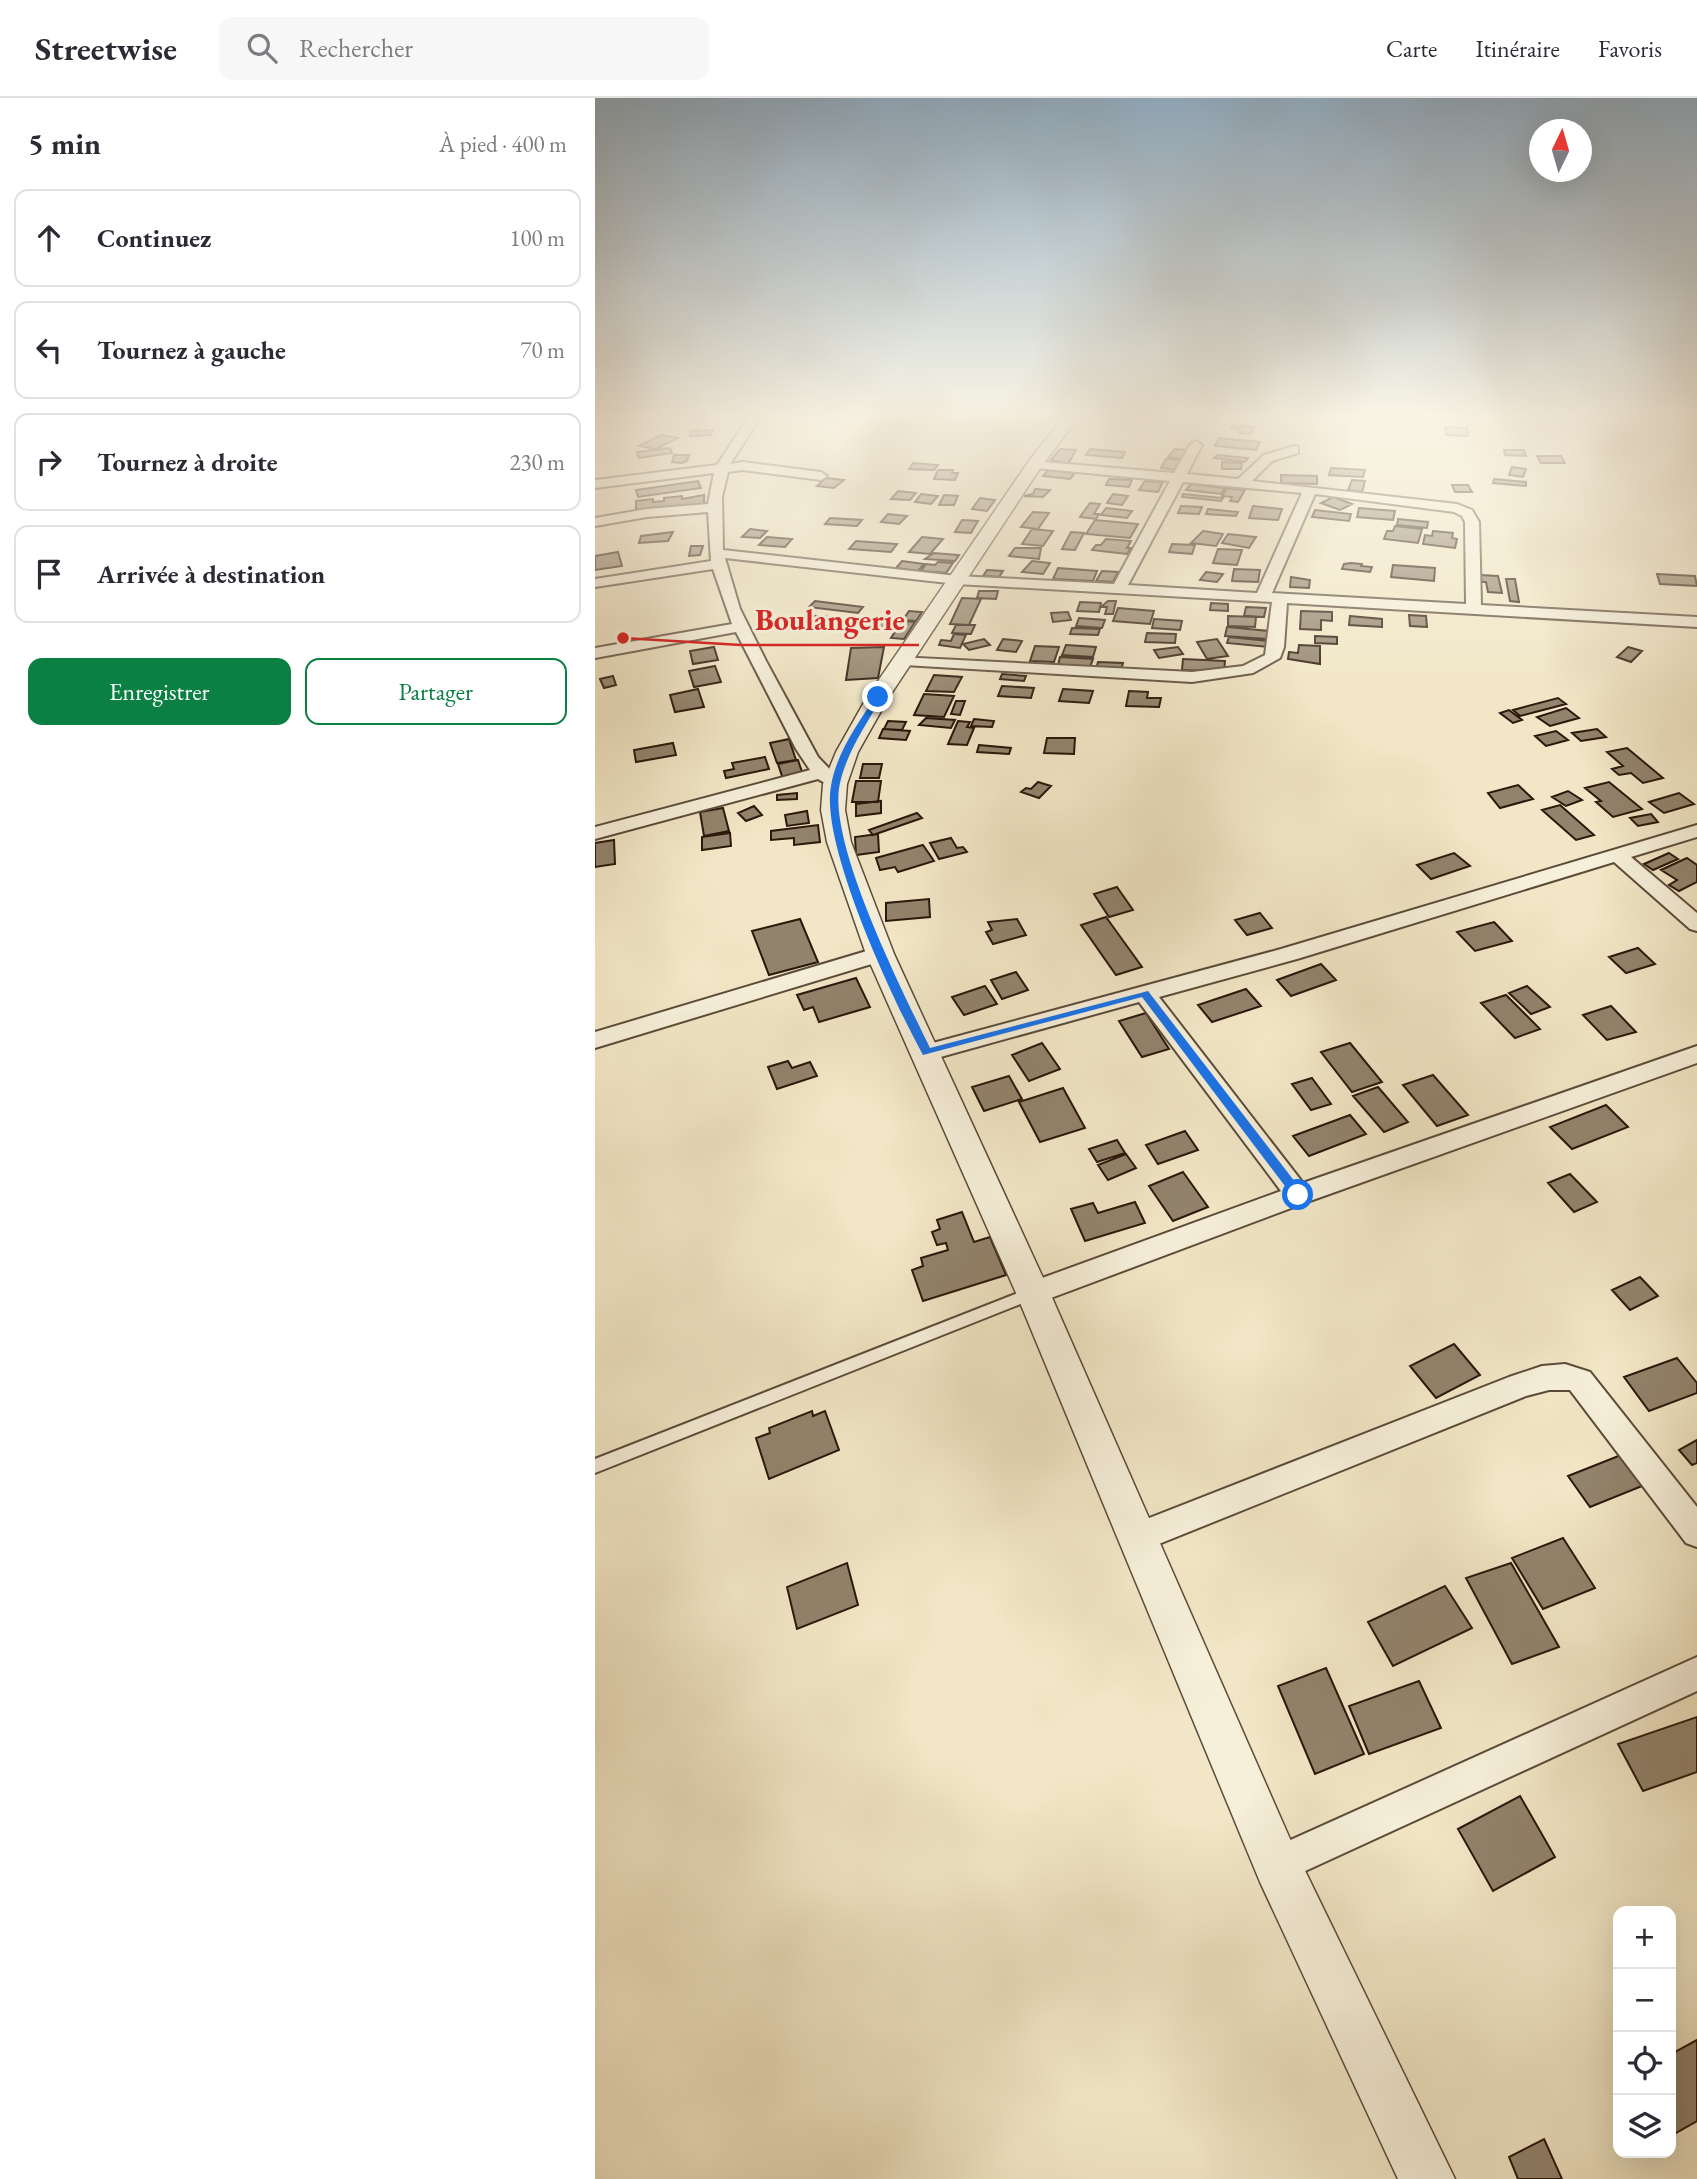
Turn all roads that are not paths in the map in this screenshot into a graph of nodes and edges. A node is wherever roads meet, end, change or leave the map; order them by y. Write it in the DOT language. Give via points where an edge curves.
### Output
graph roads {
  1 [pos="635,515"];
  2 [pos="714,515"];
  3 [pos="1001,515"];
  4 [pos="1158,515"];
  5 [pos="1301,515"];
  6 [pos="1468,515"];
  7 [pos="595,522"];
  8 [pos="717,558"];
  9 [pos="957,580"];
  10 [pos="595,583"];
  11 [pos="1119,589"];
  12 [pos="1272,598"];
  13 [pos="1474,608"];
  14 [pos="1697,622"];
  15 [pos="740,627"];
  16 [pos="595,653"];
  17 [pos="904,660"];
  18 [pos="828,779"];
  19 [pos="1697,831"];
  20 [pos="595,833"];
  21 [pos="1616,854"];
  22 [pos="1697,925"];
  23 [pos="880,954"];
  24 [pos="1144,993"];
  25 [pos="595,1040"];
  26 [pos="926,1053"];
  27 [pos="1697,1054"];
  28 [pos="1298,1195"];
  29 [pos="1033,1293"];
  30 [pos="595,1466"];
  31 [pos="1697,1532"];
  32 [pos="1139,1537"];
  33 [pos="1697,1674"];
  34 [pos="1277,1865"];
  35 [pos="1427,2179"];
  1 -- 7 [label="street"];
  2 -- 8 [label="street"];
  3 -- 9 [label="street"];
  4 -- 11 [label="street"];
  5 -- 12 [label="street"];
  6 -- 13 [label="street"];
  8 -- 9 [label="street"];
  8 -- 10 [label="street"];
  8 -- 15 [label="street"];
  9 -- 11 [label="street"];
  9 -- 17 [label="street"];
  11 -- 12 [label="street"];
  12 -- 13 [label="street"];
  12 -- 17 [label="street" via="1276,647 1272,658 1222,675 1168,677"];
  13 -- 14 [label="street"];
  15 -- 16 [label="street"];
  15 -- 18 [label="street" via="802,745"];
  17 -- 18 [label="street"];
  18 -- 20 [label="street"];
  18 -- 23 [label="street" via="839,842"];
  19 -- 21 [label="street"];
  21 -- 22 [label="street"];
  21 -- 24 [label="street" via="1289,954"];
  23 -- 25 [label="street"];
  23 -- 26 [label="street"];
  24 -- 26 [label="street"];
  24 -- 28 [label="street"];
  26 -- 29 [label="street"];
  27 -- 28 [label="street"];
  28 -- 29 [label="street"];
  29 -- 30 [label="lane"];
  29 -- 32 [label="street"];
  31 -- 32 [label="street" via="1580,1381 1561,1376 1519,1386"];
  32 -- 34 [label="street"];
  33 -- 34 [label="street"];
  34 -- 35 [label="street"];
}
